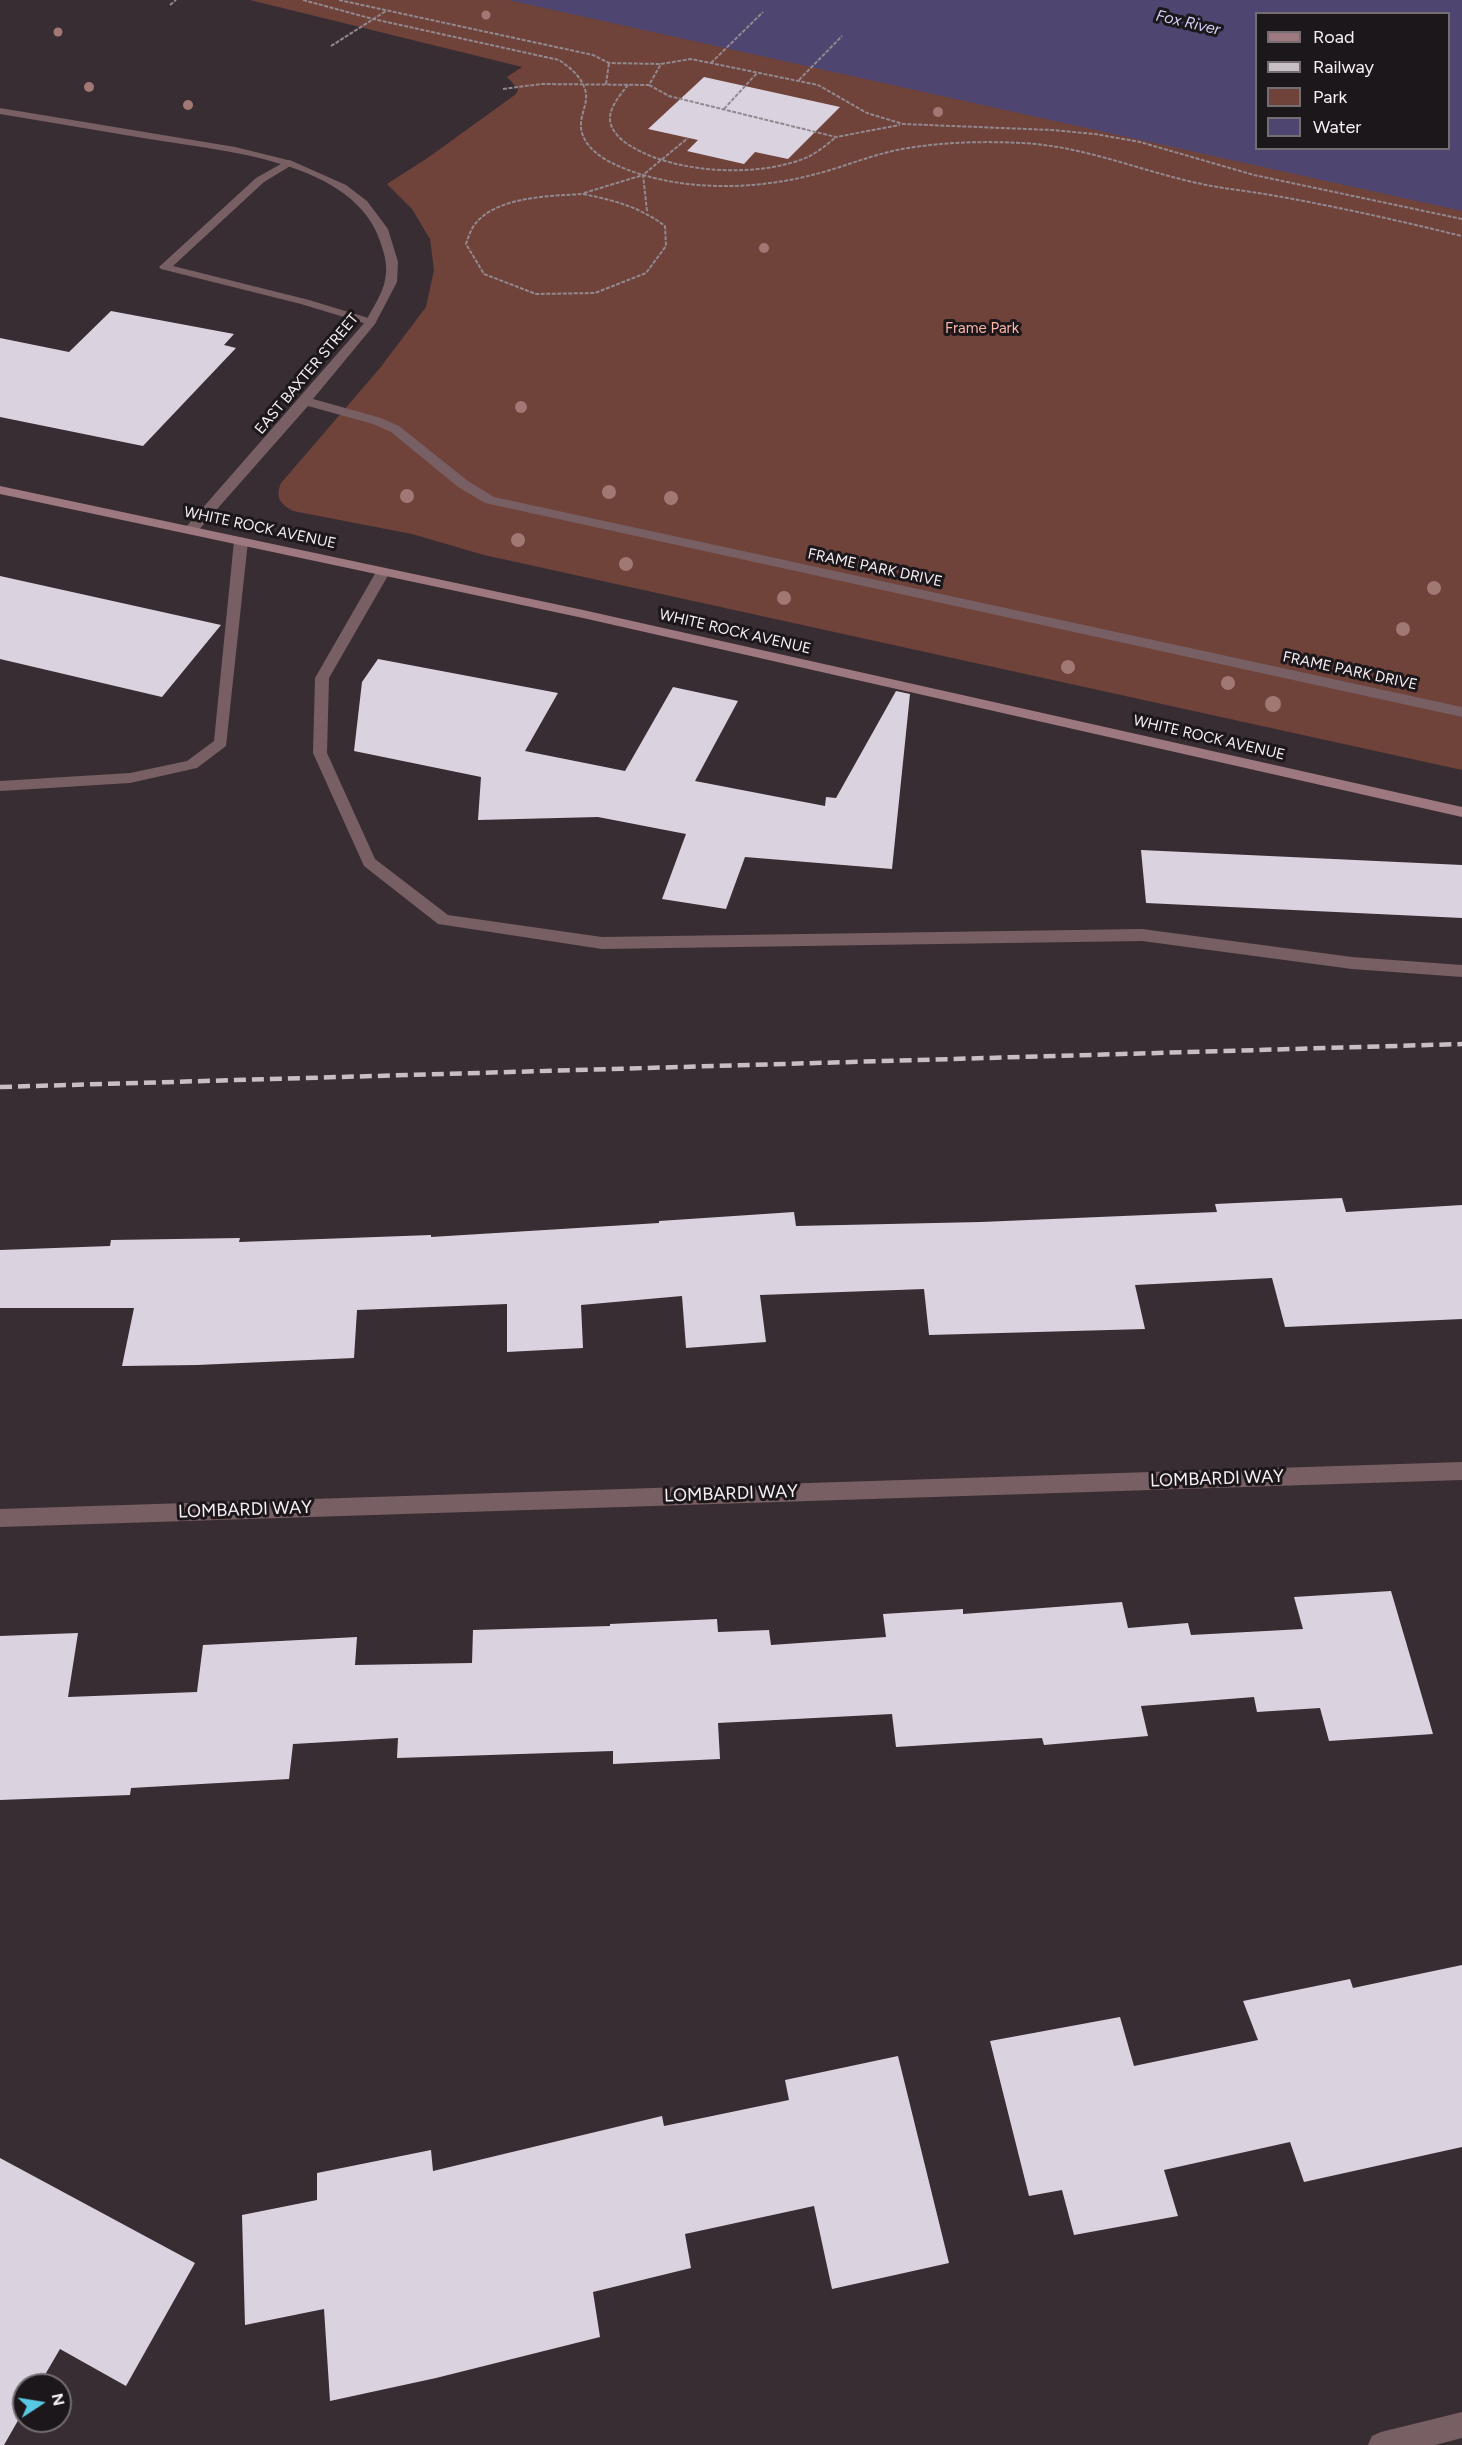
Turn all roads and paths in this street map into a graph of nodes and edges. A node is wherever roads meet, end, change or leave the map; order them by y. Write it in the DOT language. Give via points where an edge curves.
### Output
graph roads {
  1 [pos="176,0"];
  2 [pos="303,0"];
  3 [pos="339,0"];
  4 [pos="170,5"];
  5 [pos="386,11"];
  6 [pos="764,12"];
  7 [pos="373,19"];
  8 [pos="842,36"];
  9 [pos="332,46"];
  10 [pos="609,63"];
  11 [pos="711,63"];
  12 [pos="661,64"];
  13 [pos="758,73"];
  14 [pos="798,81"];
  15 [pos="581,84"];
  16 [pos="606,84"];
  17 [pos="629,84"];
  18 [pos="649,85"];
  19 [pos="503,89"];
  20 [pos="723,110"];
  21 [pos="0,111"];
  22 [pos="903,124"];
  23 [pos="836,137"];
  24 [pos="688,138"];
  25 [pos="660,160"];
  26 [pos="288,163"];
  27 [pos="643,175"];
  28 [pos="584,194"];
  29 [pos="647,211"];
  30 [pos="1462,219"];
  31 [pos="1462,236"];
  32 [pos="371,322"];
  33 [pos="305,401"];
  34 [pos="0,490"];
  35 [pos="190,530"];
  36 [pos="241,541"];
  37 [pos="383,572"];
  38 [pos="1462,712"];
  39 [pos="0,786"];
  40 [pos="1462,812"];
  41 [pos="1462,971"];
  42 [pos="1462,1471"];
  43 [pos="0,1518"];
  44 [pos="1462,2425"];
  45 [pos="1381,2445"];
  1 -- 4 [label="path"];
  2 -- 7 [label="path"];
  3 -- 5 [label="path"];
  5 -- 7 [label="path"];
  5 -- 10 [label="path" via="593,55"];
  6 -- 11 [label="path"];
  7 -- 9 [label="path"];
  7 -- 15 [label="path" via="559,60 571,67"];
  8 -- 14 [label="path"];
  10 -- 12 [label="path"];
  10 -- 16 [label="path"];
  11 -- 12 [label="path" via="691,59"];
  11 -- 13 [label="path"];
  12 -- 18 [label="path"];
  13 -- 14 [label="path"];
  13 -- 20 [label="path"];
  14 -- 22 [label="path" via="818,85 867,113"];
  15 -- 16 [label="path"];
  15 -- 19 [label="path"];
  15 -- 27 [label="path" via="586,95 581,126 584,138 615,165"];
  16 -- 17 [label="path"];
  17 -- 18 [label="path"];
  17 -- 25 [label="path" via="613,107 610,120 614,131 642,154"];
  18 -- 20 [label="path" via="669,96"];
  20 -- 23 [label="path"];
  21 -- 26 [label="street, EAST BAXTER STREET" via="235,150"];
  22 -- 23 [label="path"];
  22 -- 30 [label="path" via="1095,134 1140,142 1254,175"];
  23 -- 25 [label="path" via="819,152 800,160 746,169 696,168"];
  24 -- 25 [label="path"];
  25 -- 27 [label="path"];
  26 -- 32 [label="street, EAST BAXTER STREET" via="342,187 363,203 382,229 392,262 392,282"];
  26 -- 32 [label="street" via="260,180 165,267"];
  27 -- 28 [label="path"];
  27 -- 29 [label="path"];
  27 -- 31 [label="path" via="736,186 808,176 899,149 954,143 1015,143 1075,150 1165,176"];
  28 -- 29 [label="path"];
  28 -- 29 [label="path" via="537,197 498,208 475,224 466,244 484,274 536,294 595,293 646,273 666,246 665,226"];
  32 -- 33 [label="street, EAST BAXTER STREET"];
  33 -- 35 [label="street, EAST BAXTER STREET"];
  33 -- 38 [label="street, FRAME PARK DRIVE" via="395,429 463,484 490,500"];
  34 -- 35 [label="street, WHITE ROCK AVENUE"];
  35 -- 36 [label="street, WHITE ROCK AVENUE"];
  36 -- 37 [label="street, WHITE ROCK AVENUE"];
  36 -- 39 [label="street" via="221,743 192,765 130,778"];
  37 -- 40 [label="street, WHITE ROCK AVENUE"];
  37 -- 41 [label="street" via="322,678 320,753 369,862 444,920 603,943 1142,935 1352,963"];
  42 -- 43 [label="street, LOMBARDI WAY"];
  44 -- 45 [label="street"];
}
